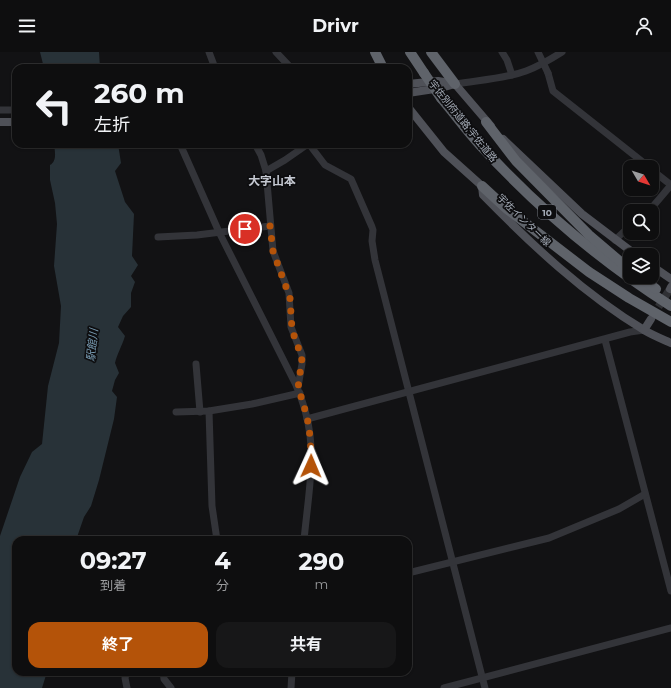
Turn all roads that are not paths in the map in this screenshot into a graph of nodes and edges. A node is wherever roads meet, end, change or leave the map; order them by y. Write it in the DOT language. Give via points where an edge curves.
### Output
graph roads {
  1 [pos="209,52"];
  2 [pos="276,52"];
  3 [pos="375,52"];
  4 [pos="410,52"];
  5 [pos="431,52"];
  6 [pos="502,52"];
  7 [pos="538,52"];
  8 [pos="562,52"];
  9 [pos="214,64"];
  10 [pos="286,64"];
  11 [pos="381,64"];
  12 [pos="512,75"];
  13 [pos="412,84"];
  14 [pos="455,84"];
  15 [pos="412,92"];
  16 [pos="0,110"];
  17 [pos="12,110"];
  18 [pos="412,112"];
  19 [pos="0,122"];
  20 [pos="12,122"];
  21 [pos="486,122"];
  22 [pos="182,148"];
  23 [pos="257,148"];
  24 [pos="303,148"];
  25 [pos="312,148"];
  26 [pos="640,160"];
  27 [pos="266,171"];
  28 [pos="659,176"];
  29 [pos="671,185"];
  30 [pos="482,186"];
  31 [pos="654,204"];
  32 [pos="270,226"];
  33 [pos="219,232"];
  34 [pos="623,233"];
  35 [pos="158,237"];
  36 [pos="615,240"];
  37 [pos="626,248"];
  38 [pos="623,264"];
  39 [pos="659,271"];
  40 [pos="671,279"];
  41 [pos="650,284"];
  42 [pos="671,305"];
  43 [pos="651,319"];
  44 [pos="671,322"];
  45 [pos="644,330"];
  46 [pos="605,340"];
  47 [pos="671,343"];
  48 [pos="196,364"];
  49 [pos="299,391"];
  50 [pos="409,392"];
  51 [pos="209,411"];
  52 [pos="176,412"];
  53 [pos="200,412"];
  54 [pos="307,419"];
  55 [pos="646,494"];
  56 [pos="216,536"];
  57 [pos="304,536"];
  58 [pos="453,562"];
  59 [pos="412,572"];
  60 [pos="671,591"];
  61 [pos="671,628"];
  62 [pos="126,676"];
  63 [pos="163,676"];
  64 [pos="292,676"];
  65 [pos="482,678"];
  66 [pos="127,688"];
  67 [pos="171,688"];
  68 [pos="291,688"];
  69 [pos="444,688"];
  70 [pos="485,688"];
  1 -- 9 [label="street"];
  2 -- 10 [label="street"];
  3 -- 11 [label="highway"];
  4 -- 42 [label="highway, 宇佐別府道路;宇佐道路 / 10, bridge" via="479,144 547,212 596,254"];
  5 -- 14 [label="highway"];
  6 -- 12 [label="street"];
  7 -- 26 [label="street, bridge" via="553,91"];
  8 -- 12 [label="street" via="541,65"];
  12 -- 14 [label="street"];
  13 -- 14 [label="main road" via="438,81"];
  14 -- 15 [label="main road"];
  14 -- 21 [label="main road"];
  16 -- 17 [label="street"];
  18 -- 30 [label="main road, 宇佐インター線" via="444,152"];
  19 -- 20 [label="main road"];
  21 -- 36 [label="main road" via="582,214"];
  21 -- 38 [label="highway" via="516,161 589,235"];
  22 -- 33 [label="street"];
  23 -- 27 [label="street"];
  24 -- 27 [label="street"];
  25 -- 50 [label="street" via="325,164 351,179 372,227 374,254"];
  27 -- 32 [label="street"];
  28 -- 29 [label="street"];
  29 -- 31 [label="street"];
  30 -- 44 [label="highway" via="589,272"];
  30 -- 45 [label="main road, 宇佐インター線" via="483,195 569,277"];
  32 -- 33 [label="street"];
  32 -- 49 [label="street" via="273,251 290,298 292,330 302,358"];
  33 -- 35 [label="street"];
  33 -- 49 [label="street"];
  34 -- 36 [label="street"];
  36 -- 37 [label="main road"];
  39 -- 40 [label="main road"];
  41 -- 42 [label="highway" via="663,293"];
  43 -- 45 [label="main road"];
  45 -- 46 [label="street"];
  45 -- 47 [label="main road, 宇佐インター線"];
  46 -- 50 [label="street"];
  46 -- 55 [label="street"];
  48 -- 53 [label="street"];
  49 -- 51 [label="street" via="252,404"];
  49 -- 54 [label="street"];
  50 -- 54 [label="street"];
  50 -- 58 [label="street"];
  51 -- 53 [label="street"];
  51 -- 56 [label="street" via="212,506"];
  52 -- 53 [label="street"];
  54 -- 57 [label="street" via="311,451"];
  55 -- 58 [label="street" via="556,535"];
  55 -- 60 [label="street"];
  58 -- 59 [label="street"];
  58 -- 65 [label="street"];
  61 -- 65 [label="street"];
  62 -- 66 [label="street"];
  63 -- 67 [label="street"];
  64 -- 68 [label="street"];
  65 -- 69 [label="street"];
  65 -- 70 [label="street"];
}
